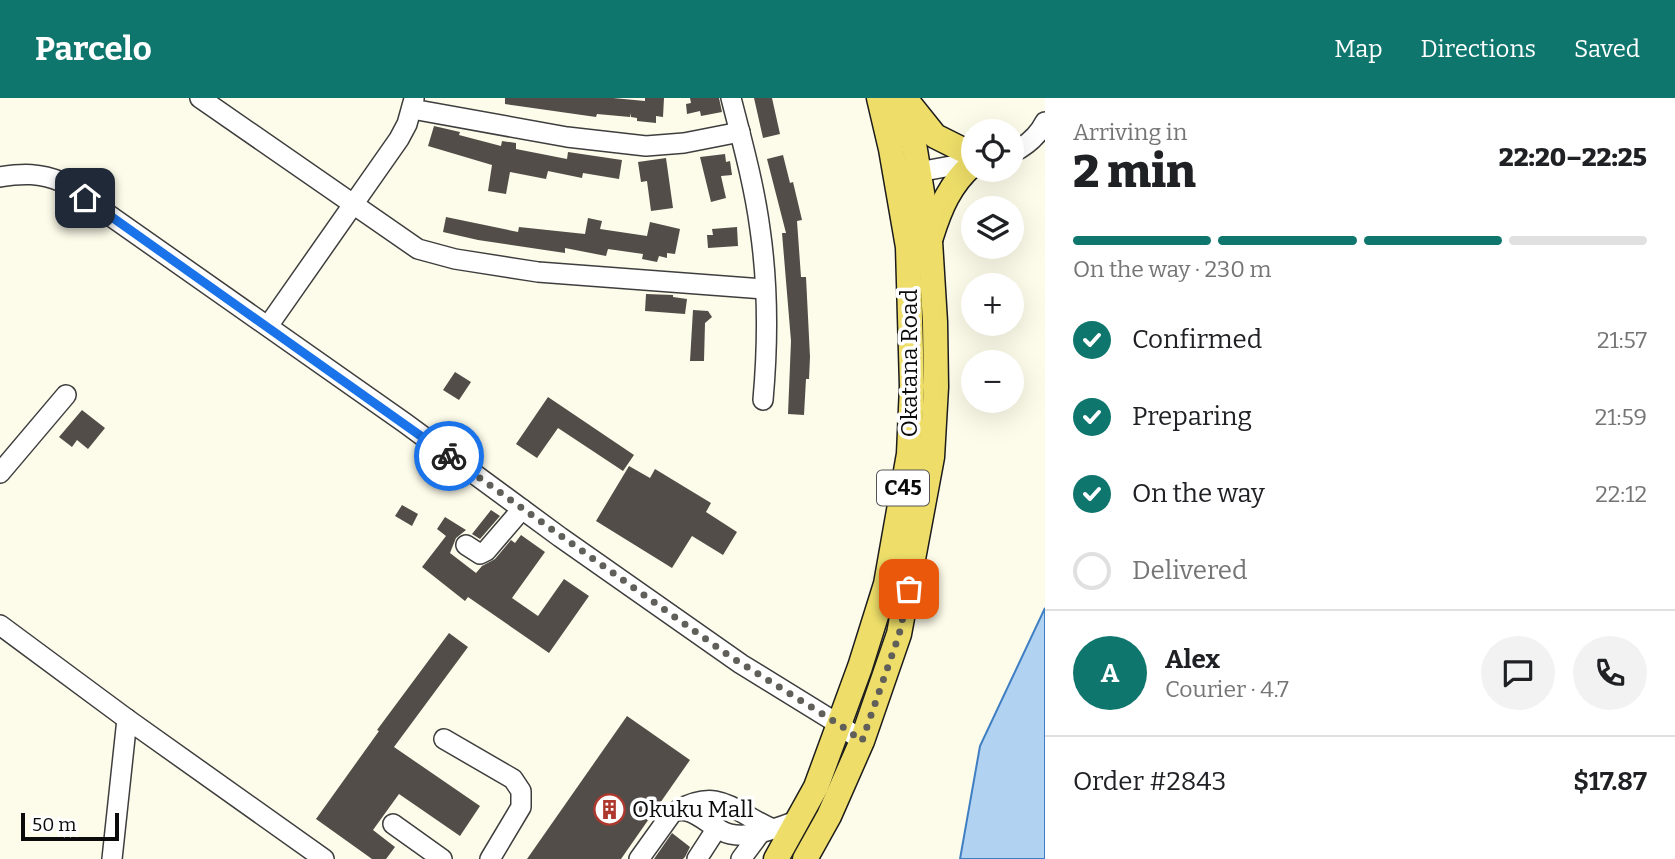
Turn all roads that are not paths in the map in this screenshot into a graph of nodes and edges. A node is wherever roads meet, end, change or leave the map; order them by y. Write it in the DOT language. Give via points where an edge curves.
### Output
graph roads {
  1 [pos="200,98"];
  2 [pos="732,98"];
  3 [pos="879,98"];
  4 [pos="903,98"];
  5 [pos="413,104"];
  6 [pos="1045,122"];
  7 [pos="740,131"];
  8 [pos="1024,146"];
  9 [pos="961,149"];
  10 [pos="961,165"];
  11 [pos="908,174"];
  12 [pos="961,176"];
  13 [pos="0,177"];
  14 [pos="355,203"];
  15 [pos="930,241"];
  16 [pos="764,289"];
  17 [pos="268,326"];
  18 [pos="66,395"];
  19 [pos="763,400"];
  20 [pos="0,473"];
  21 [pos="522,509"];
  22 [pos="466,545"];
  23 [pos="0,625"];
  24 [pos="127,719"];
  25 [pos="840,725"];
  26 [pos="444,739"];
  27 [pos="862,741"];
  28 [pos="678,810"];
  29 [pos="799,820"];
  30 [pos="393,824"];
  31 [pos="717,828"];
  32 [pos="767,830"];
  33 [pos="112,859"];
  34 [pos="324,859"];
  35 [pos="442,859"];
  36 [pos="490,859"];
  37 [pos="639,859"];
  38 [pos="697,859"];
  39 [pos="741,859"];
  40 [pos="776,859"];
  41 [pos="805,859"];
  1 -- 14 [label="street"];
  2 -- 7 [label="street"];
  3 -- 11 [label="main road, Okatana Road / C45"];
  4 -- 9 [label="main road" via="935,136"];
  4 -- 11 [label="main road, Okatana Road / C45"];
  5 -- 7 [label="street" via="567,136 646,146"];
  5 -- 14 [label="street" via="399,139"];
  6 -- 8 [label="street"];
  7 -- 16 [label="street" via="759,220"];
  10 -- 11 [label="street"];
  11 -- 15 [label="main road, Okatana Road / C45"];
  11 -- 25 [label="main road, Okatana Road / C45" via="909,454 886,584"];
  12 -- 15 [label="main road" via="939,210"];
  13 -- 17 [label="street" via="25,173 62,182"];
  14 -- 16 [label="street" via="418,249 455,259 538,272"];
  14 -- 17 [label="street"];
  15 -- 27 [label="main road, Okatana Road / C45" via="936,387 932,457 899,635"];
  16 -- 19 [label="street"];
  17 -- 21 [label="street"];
  18 -- 20 [label="street"];
  21 -- 22 [label="street" via="485,551 480,554"];
  21 -- 25 [label="street" via="741,664"];
  23 -- 24 [label="street"];
  24 -- 33 [label="street"];
  24 -- 34 [label="street"];
  25 -- 27 [label="street"];
  25 -- 29 [label="main road, Okatana Road / C45"];
  26 -- 36 [label="street" via="513,779 521,790 521,807"];
  27 -- 41 [label="main road, Okatana Road / C45"];
  28 -- 31 [label="street"];
  28 -- 32 [label="street" via="694,801 719,800"];
  28 -- 37 [label="street"];
  29 -- 32 [label="street"];
  29 -- 40 [label="main road, Okatana Road / C45"];
  30 -- 35 [label="street"];
  31 -- 32 [label="street" via="729,834"];
  31 -- 38 [label="street"];
  32 -- 39 [label="street"];
}
